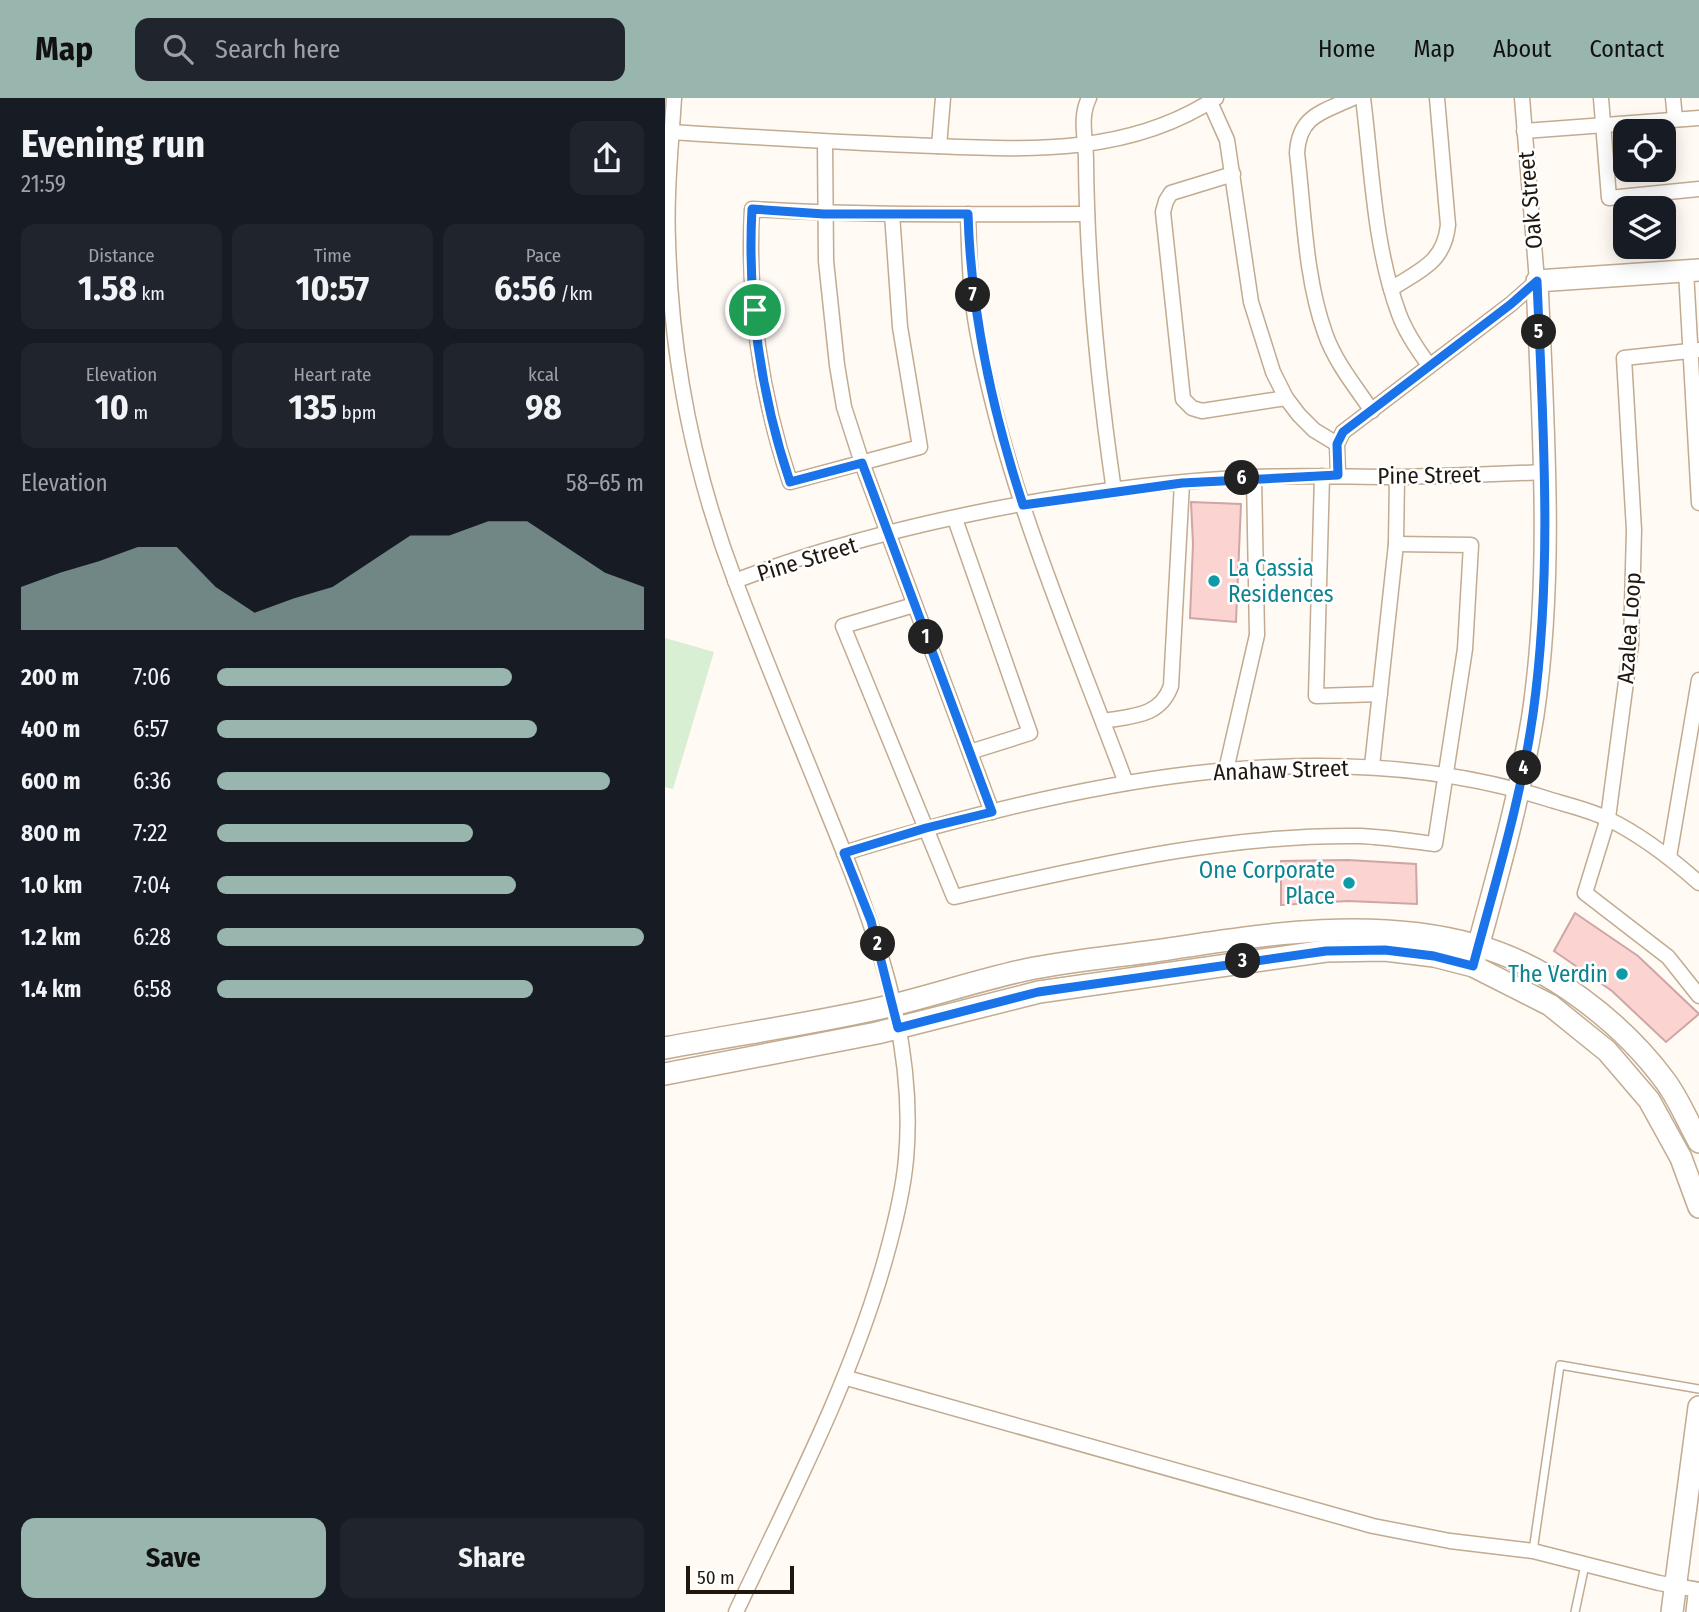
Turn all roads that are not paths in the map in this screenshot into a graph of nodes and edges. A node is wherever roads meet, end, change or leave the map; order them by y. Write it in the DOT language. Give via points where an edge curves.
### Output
graph roads {
  1 [pos="674,98"];
  2 [pos="943,98"];
  3 [pos="1089,98"];
  4 [pos="1353,98"];
  5 [pos="1363,98"];
  6 [pos="1437,98"];
  7 [pos="1522,98"];
  8 [pos="1601,98"];
  9 [pos="1673,98"];
  10 [pos="1213,100"];
  11 [pos="1699,118"];
  12 [pos="1675,119"];
  13 [pos="1676,120"];
  14 [pos="1613,124"];
  15 [pos="1603,125"];
  16 [pos="1524,131"];
  17 [pos="672,132"];
  18 [pos="825,142"];
  19 [pos="939,146"];
  20 [pos="1086,146"];
  21 [pos="1233,174"];
  22 [pos="1699,189"];
  23 [pos="824,214"];
  24 [pos="892,214"];
  25 [pos="968,214"];
  26 [pos="1087,214"];
  27 [pos="1692,270"];
  28 [pos="1537,281"];
  29 [pos="1391,289"];
  30 [pos="668,306"];
  31 [pos="1695,351"];
  32 [pos="1429,365"];
  33 [pos="1286,398"];
  34 [pos="1372,411"];
  35 [pos="1337,444"];
  36 [pos="862,463"];
  37 [pos="1546,472"];
  38 [pos="1338,475"];
  39 [pos="1322,476"];
  40 [pos="1254,477"];
  41 [pos="1397,477"];
  42 [pos="1182,483"];
  43 [pos="1114,491"];
  44 [pos="1699,503"];
  45 [pos="1023,505"];
  46 [pos="955,519"];
  47 [pos="889,534"];
  48 [pos="1396,544"];
  49 [pos="735,581"];
  50 [pos="914,606"];
  51 [pos="1699,680"];
  52 [pos="1380,694"];
  53 [pos="1103,720"];
  54 [pos="970,751"];
  55 [pos="1372,766"];
  56 [pos="1226,769"];
  57 [pos="1446,774"];
  58 [pos="1126,783"];
  59 [pos="1520,790"];
  60 [pos="992,812"];
  61 [pos="1608,818"];
  62 [pos="926,828"];
  63 [pos="844,853"];
  64 [pos="1669,857"];
  65 [pos="1699,883"];
  66 [pos="1476,956"];
  67 [pos="1699,996"];
  68 [pos="893,1005"];
  69 [pos="898,1028"];
  70 [pos="665,1048"];
  71 [pos="665,1074"];
  72 [pos="1699,1142"];
  73 [pos="1699,1207"];
  74 [pos="846,1378"];
  75 [pos="1699,1388"];
  76 [pos="1699,1407"];
  77 [pos="1532,1551"];
  78 [pos="1585,1564"];
  79 [pos="1675,1586"];
  80 [pos="1699,1593"];
  81 [pos="736,1612"];
  82 [pos="1575,1612"];
  83 [pos="1672,1612"];
  84 [pos="1697,1612"];
  1 -- 17 [label="street"];
  2 -- 19 [label="street"];
  3 -- 20 [label="street" via="1084,115"];
  4 -- 34 [label="street" via="1303,126 1297,153 1314,286 1325,332 1338,361"];
  5 -- 29 [label="street"];
  6 -- 29 [label="street" via="1446,240 1431,264"];
  7 -- 16 [label="street, Oak Street"];
  8 -- 15 [label="street"];
  9 -- 12 [label="street"];
  10 -- 20 [label="street" via="1164,125"];
  10 -- 21 [label="street"];
  11 -- 13 [label="street"];
  14 -- 15 [label="street"];
  15 -- 16 [label="street"];
  15 -- 22 [label="street" via="1609,198"];
  16 -- 28 [label="street, Oak Street"];
  17 -- 18 [label="street"];
  17 -- 30 [label="street"];
  18 -- 19 [label="street"];
  18 -- 23 [label="street"];
  19 -- 20 [label="street" via="1023,150"];
  20 -- 26 [label="street"];
  21 -- 33 [label="street" via="1251,302"];
  21 -- 33 [label="street" via="1171,193 1163,212 1183,398 1202,411"];
  23 -- 24 [label="street"];
  23 -- 36 [label="street" via="837,366"];
  23 -- 36 [label="street" via="752,209 752,273 763,377 790,482"];
  24 -- 25 [label="street"];
  24 -- 36 [label="street" via="901,327 920,447"];
  25 -- 26 [label="street"];
  25 -- 45 [label="street" via="977,329"];
  26 -- 43 [label="street" via="1098,378"];
  27 -- 28 [label="street"];
  27 -- 31 [label="street"];
  28 -- 32 [label="street"];
  28 -- 37 [label="street, Oak Street"];
  29 -- 32 [label="street" via="1410,339"];
  30 -- 49 [label="street" via="691,439"];
  31 -- 44 [label="street"];
  31 -- 61 [label="street, Azalea Loop" via="1623,358 1634,555 1630,644"];
  32 -- 34 [label="street"];
  33 -- 35 [label="street" via="1314,430"];
  34 -- 35 [label="street" via="1343,432"];
  35 -- 38 [label="street"];
  36 -- 47 [label="street"];
  37 -- 41 [label="street, Pine Street"];
  37 -- 59 [label="street, Oak Street" via="1541,639"];
  38 -- 39 [label="street, Pine Street"];
  38 -- 41 [label="street, Pine Street"];
  39 -- 40 [label="street, Pine Street"];
  39 -- 52 [label="street" via="1316,696"];
  40 -- 42 [label="street, Pine Street"];
  40 -- 56 [label="street" via="1257,635"];
  41 -- 48 [label="street"];
  42 -- 43 [label="street, Pine Street"];
  42 -- 53 [label="street" via="1167,698 1147,713"];
  43 -- 45 [label="street, Pine Street"];
  45 -- 46 [label="street, Pine Street"];
  45 -- 53 [label="street"];
  46 -- 47 [label="street, Pine Street"];
  46 -- 54 [label="street" via="1030,733"];
  47 -- 49 [label="street, Pine Street"];
  47 -- 50 [label="street"];
  48 -- 52 [label="street"];
  48 -- 57 [label="street" via="1471,545 1465,649"];
  49 -- 63 [label="street"];
  50 -- 54 [label="street"];
  50 -- 62 [label="street" via="843,626"];
  51 -- 64 [label="street"];
  52 -- 55 [label="street"];
  53 -- 58 [label="street"];
  54 -- 60 [label="street"];
  55 -- 56 [label="street, Anahaw Street"];
  55 -- 57 [label="street, Anahaw Street"];
  56 -- 58 [label="street, Anahaw Street"];
  57 -- 59 [label="street, Anahaw Street"];
  57 -- 62 [label="street" via="1435,844 1362,836 1207,846 954,897"];
  58 -- 60 [label="street, Anahaw Street"];
  59 -- 61 [label="street, Anahaw Street"];
  59 -- 66 [label="street, Oak Street"];
  60 -- 62 [label="street, Anahaw Street"];
  61 -- 64 [label="street, Anahaw Street"];
  61 -- 67 [label="street, Azalea Loop" via="1585,893 1668,957"];
  62 -- 63 [label="street, Anahaw Street"];
  63 -- 68 [label="street" via="871,921"];
  64 -- 65 [label="street, Anahaw Street"];
  66 -- 68 [label="street" via="1437,936 1387,931 1248,935 1026,970"];
  66 -- 69 [label="street" via="1326,951 1038,992"];
  66 -- 72 [label="street" via="1549,979 1593,1007 1667,1083"];
  66 -- 73 [label="street" via="1550,1005 1607,1051 1649,1100 1681,1158"];
  68 -- 69 [label="street"];
  68 -- 70 [label="street"];
  69 -- 71 [label="street"];
  69 -- 74 [label="street" via="905,1080 906,1160 893,1231"];
  74 -- 77 [label="street" via="1373,1526"];
  74 -- 81 [label="street"];
  75 -- 77 [label="lane" via="1560,1365"];
  76 -- 79 [label="street"];
  77 -- 78 [label="street"];
  78 -- 79 [label="street"];
  78 -- 82 [label="lane"];
  79 -- 80 [label="street"];
  79 -- 83 [label="street"];
  80 -- 84 [label="street"];
}
